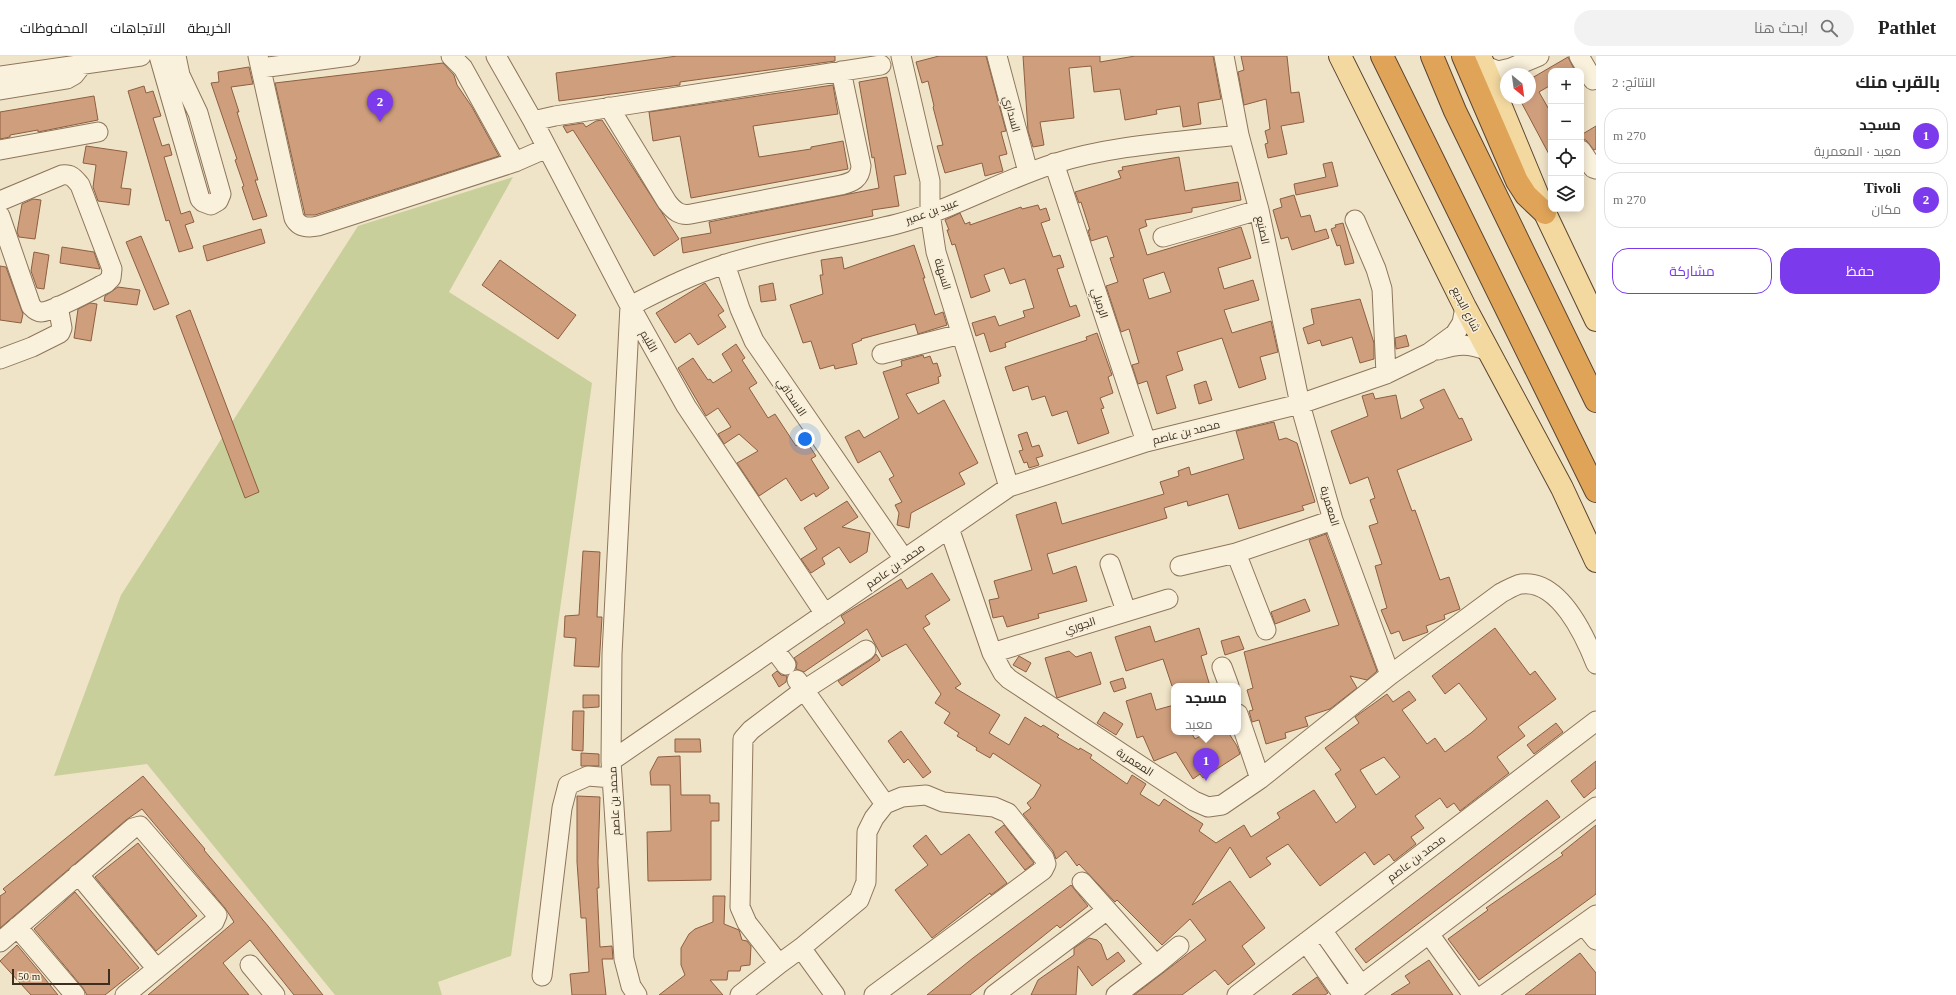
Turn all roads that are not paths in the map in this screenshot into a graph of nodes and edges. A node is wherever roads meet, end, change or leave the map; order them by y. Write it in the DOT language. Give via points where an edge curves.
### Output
graph roads {
  1 [pos="37,56"];
  2 [pos="141,56"];
  3 [pos="158,56"];
  4 [pos="176,56"];
  5 [pos="350,56"];
  6 [pos="451,56"];
  7 [pos="496,56"];
  8 [pos="902,56"];
  9 [pos="997,56"];
  10 [pos="1224,56"];
  11 [pos="1340,56"];
  12 [pos="1353,56"];
  13 [pos="1382,56"];
  14 [pos="1432,56"];
  15 [pos="1539,56"];
  16 [pos="1579,56"];
  17 [pos="1473,59"];
  18 [pos="260,62"];
  19 [pos="82,64"];
  20 [pos="881,65"];
  21 [pos="56,68"];
  22 [pos="841,71"];
  23 [pos="0,76"];
  24 [pos="1590,82"];
  25 [pos="0,90"];
  26 [pos="179,95"];
  27 [pos="609,107"];
  28 [pos="534,121"];
  29 [pos="98,132"];
  30 [pos="1239,135"];
  31 [pos="547,148"];
  32 [pos="0,150"];
  33 [pos="1584,154"];
  34 [pos="515,162"];
  35 [pos="1054,164"];
  36 [pos="1596,169"];
  37 [pos="1028,172"];
  38 [pos="0,201"];
  39 [pos="1413,203"];
  40 [pos="1259,210"];
  41 [pos="930,213"];
  42 [pos="1544,213"];
  43 [pos="0,216"];
  44 [pos="1355,220"];
  45 [pos="1163,237"];
  46 [pos="725,264"];
  47 [pos="58,306"];
  48 [pos="630,306"];
  49 [pos="1465,307"];
  50 [pos="1596,320"];
  51 [pos="961,334"];
  52 [pos="1488,351"];
  53 [pos="1429,353"];
  54 [pos="882,354"];
  55 [pos="0,358"];
  56 [pos="1386,374"];
  57 [pos="1596,401"];
  58 [pos="1300,404"];
  59 [pos="1146,442"];
  60 [pos="1009,487"];
  61 [pos="1596,491"];
  62 [pos="1334,520"];
  63 [pos="949,528"];
  64 [pos="1236,553"];
  65 [pos="904,559"];
  66 [pos="1596,561"];
  67 [pos="1110,564"];
  68 [pos="1180,566"];
  69 [pos="1168,599"];
  70 [pos="1126,611"];
  71 [pos="825,614"];
  72 [pos="1266,630"];
  73 [pos="774,649"];
  74 [pos="866,650"];
  75 [pos="992,653"];
  76 [pos="1596,664"];
  77 [pos="1222,667"];
  78 [pos="1390,675"];
  79 [pos="796,678"];
  80 [pos="1227,683"];
  81 [pos="1596,721"];
  82 [pos="1241,723"];
  83 [pos="612,770"];
  84 [pos="1260,779"];
  85 [pos="885,804"];
  86 [pos="1596,807"];
  87 [pos="78,874"];
  88 [pos="1082,882"];
  89 [pos="1107,910"];
  90 [pos="1590,920"];
  91 [pos="17,927"];
  92 [pos="1322,930"];
  93 [pos="1429,934"];
  94 [pos="1596,940"];
  95 [pos="0,942"];
  96 [pos="1306,942"];
  97 [pos="1179,946"];
  98 [pos="802,948"];
  99 [pos="779,964"];
  100 [pos="250,965"];
  101 [pos="1156,965"];
  102 [pos="157,969"];
  103 [pos="542,976"];
  104 [pos="1355,990"];
  105 [pos="75,995"];
  106 [pos="125,995"];
  107 [pos="275,995"];
  108 [pos="636,995"];
  109 [pos="740,995"];
  110 [pos="835,995"];
  111 [pos="874,995"];
  112 [pos="994,995"];
  113 [pos="1116,995"];
  114 [pos="1237,995"];
  115 [pos="1343,995"];
  116 [pos="1474,995"];
  117 [pos="1484,995"];
  1 -- 21 [label="street"];
  2 -- 19 [label="street"];
  3 -- 26 [label="street"];
  4 -- 26 [label="street" via="180,75"];
  5 -- 18 [label="street"];
  6 -- 34 [label="street" via="463,68"];
  7 -- 28 [label="street, الثليم"];
  8 -- 41 [label="street, السهلة" via="930,181"];
  9 -- 37 [label="street, السداري"];
  10 -- 30 [label="street, الصنيع"];
  11 -- 39 [label="main road, شارع البديع"];
  12 -- 39 [label="main road" via="1409,178"];
  13 -- 61 [label="highway"];
  14 -- 57 [label="highway" via="1455,111"];
  15 -- 17 [label="street" via="1498,71"];
  16 -- 24 [label="street"];
  17 -- 42 [label="highway" via="1517,181 1526,195"];
  18 -- 34 [label="street" via="294,218 299,225 318,226"];
  19 -- 21 [label="street"];
  19 -- 25 [label="street" via="74,75 67,79"];
  20 -- 22 [label="street"];
  21 -- 23 [label="street"];
  22 -- 27 [label="street"];
  22 -- 27 [label="street" via="860,166 860,174 856,179 841,185 691,214 683,215 672,208"];
  26 -- 26 [label="street" via="200,199 210,205 218,201 221,194 198,112"];
  27 -- 28 [label="street"];
  28 -- 31 [label="street, الثليم"];
  29 -- 32 [label="street"];
  30 -- 35 [label="street, عبيد بن عمير" via="1095,152"];
  30 -- 40 [label="street, الصنيع"];
  31 -- 34 [label="street"];
  31 -- 48 [label="street, الثليم"];
  33 -- 36 [label="street"];
  35 -- 37 [label="street, عبيد بن عمير"];
  35 -- 59 [label="street, الرميلي"];
  37 -- 41 [label="street, عبيد بن عمير"];
  38 -- 47 [label="street" via="62,175 69,175 80,185 112,269 111,278 106,283"];
  39 -- 49 [label="main road, شارع البديع"];
  40 -- 45 [label="street"];
  40 -- 58 [label="street, الصنيع"];
  41 -- 46 [label="street, عبيد بن عمير" via="898,224"];
  41 -- 51 [label="street, السهلة" via="936,252"];
  42 -- 50 [label="main road"];
  43 -- 47 [label="street" via="31,306 35,311 42,312"];
  44 -- 56 [label="street" via="1382,289"];
  46 -- 48 [label="street, عبيد بن عمير" via="692,276"];
  46 -- 65 [label="street, الاسحاقي" via="754,341"];
  47 -- 55 [label="street" via="62,328 60,333"];
  48 -- 71 [label="street, الثليم" via="686,406"];
  48 -- 83 [label="street" via="612,654"];
  49 -- 52 [label="main road, شارع البديع"];
  49 -- 53 [label="street, محمد بن عاصم" via="1462,323 1455,334"];
  51 -- 54 [label="street"];
  51 -- 60 [label="street, السهلة"];
  52 -- 53 [label="street, محمد بن عاصم" via="1473,345 1458,344"];
  52 -- 66 [label="main road, شارع البديع" via="1562,488"];
  53 -- 56 [label="street, محمد بن عاصم"];
  56 -- 58 [label="street, محمد بن عاصم"];
  58 -- 59 [label="street, محمد بن عاصم"];
  58 -- 62 [label="street, المعمرية"];
  59 -- 60 [label="street, محمد بن عاصم"];
  60 -- 63 [label="street, محمد بن عاصم"];
  62 -- 64 [label="street"];
  62 -- 78 [label="street, المعمرية"];
  63 -- 65 [label="street, محمد بن عاصم"];
  63 -- 75 [label="street, المعمرية"];
  64 -- 68 [label="street"];
  64 -- 72 [label="street"];
  65 -- 71 [label="street, محمد بن عاصم"];
  67 -- 70 [label="street"];
  69 -- 70 [label="street, الجوري"];
  70 -- 75 [label="street, الجوري"];
  71 -- 73 [label="street, محمد بن عاصم"];
  73 -- 79 [label="street"];
  73 -- 83 [label="street, محمد بن عاصم"];
  74 -- 79 [label="street"];
  75 -- 84 [label="street, المعمرية" via="1009,679 1202,805 1216,808 1222,806"];
  76 -- 78 [label="street, المعمرية" via="1574,618 1552,593 1537,586 1521,584 1501,593"];
  77 -- 80 [label="street"];
  78 -- 84 [label="street, المعمرية"];
  79 -- 85 [label="street"];
  79 -- 99 [label="street" via="743,739 740,907 747,923"];
  81 -- 92 [label="street, محمد بن عاصم"];
  82 -- 84 [label="street"];
  83 -- 103 [label="street" via="588,776 568,786 562,808"];
  83 -- 108 [label="street, محمد بن عاصم" via="624,959"];
  85 -- 98 [label="street" via="867,832 866,882 859,900"];
  85 -- 111 [label="street" via="902,797 926,794 943,802 999,809 1008,813 1046,864 1043,870"];
  86 -- 93 [label="street"];
  87 -- 91 [label="street"];
  87 -- 102 [label="street"];
  87 -- 102 [label="street" via="133,828 140,826 215,911 217,915 214,922"];
  88 -- 89 [label="street"];
  89 -- 101 [label="street"];
  89 -- 112 [label="street"];
  90 -- 94 [label="street"];
  90 -- 117 [label="street"];
  91 -- 95 [label="street"];
  91 -- 105 [label="street"];
  92 -- 96 [label="street, محمد بن عاصم"];
  92 -- 104 [label="street"];
  93 -- 104 [label="street"];
  93 -- 116 [label="street"];
  96 -- 114 [label="street, محمد بن عاصم"];
  96 -- 115 [label="street"];
  97 -- 101 [label="street"];
  98 -- 99 [label="street"];
  98 -- 110 [label="street"];
  99 -- 109 [label="street"];
  100 -- 107 [label="street"];
  101 -- 113 [label="street"];
  102 -- 106 [label="street"];
}
